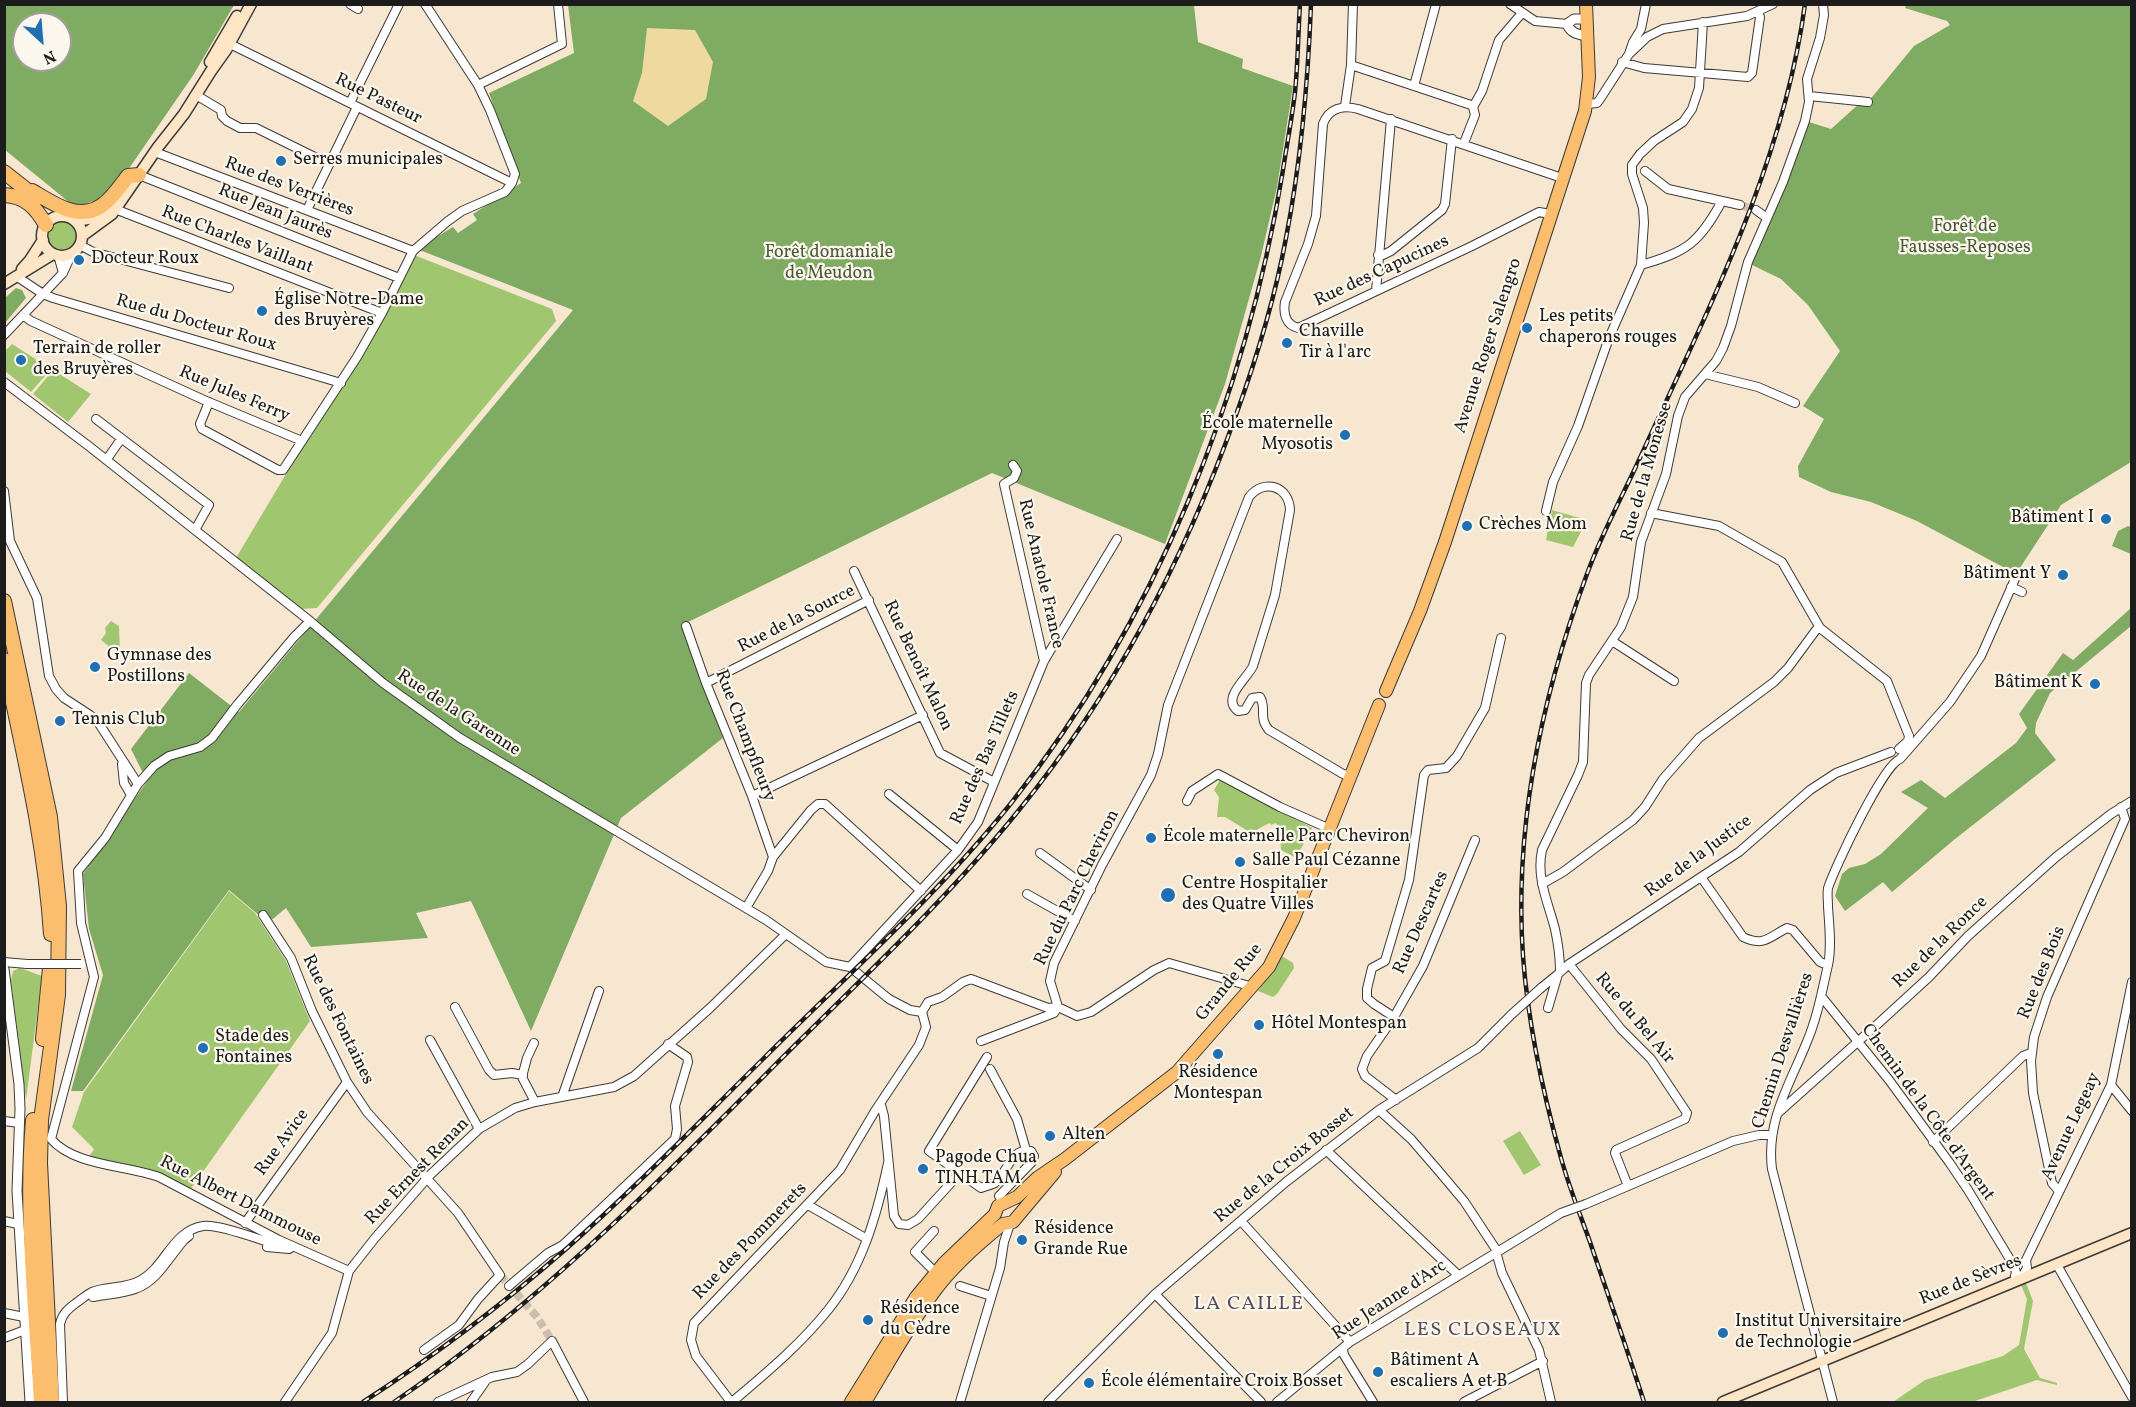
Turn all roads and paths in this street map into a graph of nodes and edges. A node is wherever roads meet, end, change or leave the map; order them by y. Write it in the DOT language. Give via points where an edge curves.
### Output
graph roads {
  1 [pos="243,4"];
  2 [pos="250,4"];
  3 [pos="350,4"];
  4 [pos="399,4"];
  5 [pos="425,4"];
  6 [pos="558,4"];
  7 [pos="1353,4"];
  8 [pos="1436,4"];
  9 [pos="1510,4"];
  10 [pos="1586,4"];
  11 [pos="1646,4"];
  12 [pos="1773,4"];
  13 [pos="1823,4"];
  14 [pos="358,9"];
  15 [pos="1758,12"];
  16 [pos="1522,13"];
  17 [pos="1587,19"];
  18 [pos="1703,22"];
  19 [pos="1568,24"];
  20 [pos="1641,29"];
  21 [pos="1587,36"];
  22 [pos="1647,37"];
  23 [pos="230,44"];
  24 [pos="1629,54"];
  25 [pos="1622,62"];
  26 [pos="1351,65"];
  27 [pos="1699,73"];
  28 [pos="478,85"];
  29 [pos="1414,86"];
  30 [pos="196,95"];
  31 [pos="1809,96"];
  32 [pos="1868,102"];
  33 [pos="1587,104"];
  34 [pos="353,105"];
  35 [pos="1345,106"];
  36 [pos="1474,106"];
  37 [pos="1390,119"];
  38 [pos="1452,139"];
  39 [pos="1464,144"];
  40 [pos="157,149"];
  41 [pos="329,164"];
  42 [pos="1646,171"];
  43 [pos="4,172"];
  44 [pos="139,175"];
  45 [pos="1562,178"];
  46 [pos="512,183"];
  47 [pos="32,191"];
  48 [pos="4,195"];
  49 [pos="1722,201"];
  50 [pos="1740,205"];
  51 [pos="115,209"];
  52 [pos="307,210"];
  53 [pos="1756,210"];
  54 [pos="1550,214"];
  55 [pos="60,217"];
  56 [pos="1767,218"];
  57 [pos="75,221"];
  58 [pos="46,225"];
  59 [pos="43,240"];
  60 [pos="78,245"];
  61 [pos="413,251"];
  62 [pos="56,254"];
  63 [pos="1378,255"];
  64 [pos="1641,265"];
  65 [pos="63,273"];
  66 [pos="16,276"];
  67 [pos="399,278"];
  68 [pos="4,285"];
  69 [pos="229,288"];
  70 [pos="1376,291"];
  71 [pos="43,294"];
  72 [pos="382,313"];
  73 [pos="23,315"];
  74 [pos="4,335"];
  75 [pos="1705,374"];
  76 [pos="341,383"];
  77 [pos="7,385"];
  78 [pos="209,402"];
  79 [pos="1795,403"];
  80 [pos="96,419"];
  81 [pos="121,440"];
  82 [pos="302,441"];
  83 [pos="107,459"];
  84 [pos="1013,465"];
  85 [pos="4,491"];
  86 [pos="1546,511"];
  87 [pos="1651,513"];
  88 [pos="195,530"];
  89 [pos="1117,539"];
  90 [pos="854,571"];
  91 [pos="2022,592"];
  92 [pos="869,600"];
  93 [pos="4,601"];
  94 [pos="310,621"];
  95 [pos="686,626"];
  96 [pos="1820,628"];
  97 [pos="1501,638"];
  98 [pos="1612,642"];
  99 [pos="4,660"];
  100 [pos="1044,661"];
  101 [pos="1674,681"];
  102 [pos="706,683"];
  103 [pos="1379,707"];
  104 [pos="923,715"];
  105 [pos="1914,736"];
  106 [pos="1899,755"];
  107 [pos="121,757"];
  108 [pos="1352,776"];
  109 [pos="994,782"];
  110 [pos="138,784"];
  111 [pos="889,794"];
  112 [pos="131,795"];
  113 [pos="752,796"];
  114 [pos="1187,801"];
  115 [pos="2132,801"];
  116 [pos="2121,807"];
  117 [pos="1330,829"];
  118 [pos="1474,840"];
  119 [pos="958,850"];
  120 [pos="1040,853"];
  121 [pos="773,857"];
  122 [pos="1701,878"];
  123 [pos="1542,884"];
  124 [pos="1091,890"];
  125 [pos="921,891"];
  126 [pos="1027,894"];
  127 [pos="746,908"];
  128 [pos="262,915"];
  129 [pos="1075,921"];
  130 [pos="786,934"];
  131 [pos="4,962"];
  132 [pos="91,964"];
  133 [pos="1569,964"];
  134 [pos="1828,965"];
  135 [pos="850,966"];
  136 [pos="4,969"];
  137 [pos="1559,973"];
  138 [pos="2131,983"];
  139 [pos="1253,987"];
  140 [pos="599,991"];
  141 [pos="1821,996"];
  142 [pos="455,1006"];
  143 [pos="1058,1007"];
  144 [pos="1548,1008"];
  145 [pos="922,1012"];
  146 [pos="1394,1017"];
  147 [pos="430,1040"];
  148 [pos="981,1041"];
  149 [pos="1858,1041"];
  150 [pos="534,1043"];
  151 [pos="668,1044"];
  152 [pos="2031,1053"];
  153 [pos="987,1058"];
  154 [pos="990,1069"];
  155 [pos="523,1075"];
  156 [pos="348,1082"];
  157 [pos="2111,1085"];
  158 [pos="562,1097"];
  159 [pos="1396,1100"];
  160 [pos="535,1102"];
  161 [pos="881,1105"];
  162 [pos="1378,1110"];
  163 [pos="2132,1111"];
  164 [pos="1777,1114"];
  165 [pos="4,1121"];
  166 [pos="19,1123"];
  167 [pos="479,1129"];
  168 [pos="1772,1135"];
  169 [pos="1933,1142"];
  170 [pos="1026,1150"];
  171 [pos="1326,1150"];
  172 [pos="1065,1159"];
  173 [pos="888,1163"];
  174 [pos="960,1173"];
  175 [pos="426,1180"];
  176 [pos="1628,1186"];
  177 [pos="2059,1191"];
  178 [pos="1005,1203"];
  179 [pos="808,1205"];
  180 [pos="1006,1219"];
  181 [pos="4,1221"];
  182 [pos="1241,1221"];
  183 [pos="245,1223"];
  184 [pos="18,1224"];
  185 [pos="934,1231"];
  186 [pos="2132,1233"];
  187 [pos="867,1239"];
  188 [pos="279,1240"];
  189 [pos="292,1247"];
  190 [pos="1495,1252"];
  191 [pos="2057,1264"];
  192 [pos="349,1271"];
  193 [pos="937,1274"];
  194 [pos="1458,1275"];
  195 [pos="2022,1277"];
  196 [pos="509,1286"];
  197 [pos="960,1286"];
  198 [pos="1155,1294"];
  199 [pos="991,1296"];
  200 [pos="80,1300"];
  201 [pos="4,1313"];
  202 [pos="24,1317"];
  203 [pos="25,1330"];
  204 [pos="4,1338"];
  205 [pos="1350,1342"];
  206 [pos="424,1350"];
  207 [pos="1343,1350"];
  208 [pos="1543,1361"];
  209 [pos="1823,1361"];
  210 [pos="486,1381"];
  211 [pos="459,1393"];
  212 [pos="2132,1397"];
  213 [pos="43,1399"];
  214 [pos="63,1402"];
  215 [pos="285,1402"];
  216 [pos="438,1402"];
  217 [pos="470,1402"];
  218 [pos="584,1402"];
  219 [pos="732,1402"];
  220 [pos="851,1402"];
  221 [pos="865,1402"];
  222 [pos="960,1402"];
  223 [pos="1048,1402"];
  224 [pos="1261,1402"];
  225 [pos="1277,1402"];
  226 [pos="1373,1402"];
  227 [pos="1464,1402"];
  228 [pos="1551,1402"];
  229 [pos="1723,1402"];
  230 [pos="1833,1402"];
  1 -- 40 [label="main road"];
  2 -- 23 [label="main road"];
  3 -- 14 [label="street"];
  4 -- 34 [label="street"];
  5 -- 28 [label="street"];
  6 -- 28 [label="street" via="562,44"];
  7 -- 26 [label="street"];
  8 -- 29 [label="street"];
  9 -- 16 [label="street"];
  10 -- 17 [label="main road, Avenue Roger Salengro"];
  11 -- 20 [label="street"];
  12 -- 15 [label="street"];
  13 -- 31 [label="street, Rue de la Monesse" via="1820,38 1807,79"];
  15 -- 18 [label="street"];
  15 -- 27 [label="street" via="1751,74 1746,77"];
  16 -- 19 [label="street" via="1535,21"];
  16 -- 36 [label="street" via="1499,40"];
  17 -- 19 [label="street" via="1574,19"];
  17 -- 21 [label="main road, Avenue Roger Salengro"];
  18 -- 22 [label="street" via="1668,27"];
  18 -- 27 [label="street"];
  19 -- 21 [label="street" via="1574,33"];
  20 -- 22 [label="street"];
  20 -- 24 [label="street"];
  21 -- 33 [label="main road, Avenue Roger Salengro"];
  22 -- 24 [label="street"];
  23 -- 30 [label="main road"];
  23 -- 34 [label="street, Rue Pasteur"];
  24 -- 25 [label="street"];
  25 -- 27 [label="street"];
  25 -- 33 [label="street" via="1597,103"];
  26 -- 29 [label="street"];
  26 -- 35 [label="street"];
  27 -- 64 [label="street" via="1699,88 1687,117 1654,141 1634,162 1632,174 1644,222"];
  28 -- 46 [label="street" via="515,174"];
  29 -- 36 [label="street"];
  30 -- 40 [label="main road"];
  30 -- 41 [label="street" via="240,128 256,128"];
  31 -- 32 [label="street"];
  31 -- 56 [label="street, Rue de la Monesse" via="1805,121"];
  33 -- 45 [label="main road, Avenue Roger Salengro"];
  34 -- 41 [label="street"];
  34 -- 46 [label="street, Rue Pasteur"];
  35 -- 37 [label="street"];
  35 -- 70 [label="street, Rue des Capucines" via="1333,111 1323,124 1314,224 1285,303 1285,315 1289,324 1298,328"];
  36 -- 39 [label="street" via="1475,115"];
  37 -- 38 [label="street"];
  37 -- 63 [label="street"];
  38 -- 39 [label="street"];
  38 -- 63 [label="street" via="1442,210 1391,251"];
  39 -- 45 [label="street"];
  40 -- 44 [label="main road"];
  40 -- 52 [label="street, Rue des Verrières"];
  41 -- 52 [label="street"];
  42 -- 49 [label="street" via="1668,189"];
  43 -- 47 [label="highway"];
  44 -- 47 [label="highway" via="128,176 106,203 87,213 68,210"];
  44 -- 51 [label="main road"];
  44 -- 67 [label="street, Rue Jean Jaurès"];
  45 -- 54 [label="main road, Avenue Roger Salengro"];
  46 -- 61 [label="street" via="505,192 448,221"];
  47 -- 55 [label="highway"];
  48 -- 58 [label="highway" via="28,202"];
  49 -- 50 [label="street"];
  49 -- 64 [label="street" via="1707,228 1685,249"];
  51 -- 57 [label="main road"];
  51 -- 60 [label="main road"];
  51 -- 72 [label="street, Rue Charles Vaillant"];
  52 -- 61 [label="street, Rue des Verrières"];
  53 -- 56 [label="street"];
  54 -- 70 [label="street, Rue des Capucines" via="1539,212"];
  54 -- 103 [label="main road, Avenue Roger Salengro" via="1445,542 1386,691 1375,696"];
  55 -- 57 [label="main road"];
  55 -- 58 [label="main road"];
  56 -- 75 [label="street, Rue de la Monesse" via="1748,262 1723,348"];
  57 -- 60 [label="main road" via="81,231"];
  58 -- 59 [label="main road"];
  59 -- 62 [label="main road" via="48,250"];
  59 -- 66 [label="main road"];
  60 -- 62 [label="main road"];
  60 -- 65 [label="street"];
  60 -- 69 [label="street"];
  61 -- 67 [label="street"];
  62 -- 65 [label="street"];
  62 -- 66 [label="main road"];
  63 -- 70 [label="street"];
  64 -- 86 [label="street" via="1552,482"];
  65 -- 71 [label="street"];
  66 -- 68 [label="main road"];
  66 -- 71 [label="street, Rue du Docteur Roux"];
  67 -- 72 [label="street"];
  71 -- 73 [label="street"];
  71 -- 76 [label="street, Rue du Docteur Roux"];
  72 -- 76 [label="street"];
  73 -- 74 [label="street"];
  73 -- 78 [label="street, Rue Jules Ferry"];
  75 -- 79 [label="street" via="1758,387"];
  75 -- 87 [label="street, Rue de la Monesse" via="1685,397 1666,474"];
  76 -- 82 [label="street"];
  77 -- 83 [label="street, Rue de la Garenne"];
  78 -- 82 [label="street, Rue Jules Ferry"];
  78 -- 82 [label="street" via="200,424 202,429 278,470 284,470"];
  80 -- 81 [label="street"];
  81 -- 83 [label="street"];
  81 -- 88 [label="street" via="209,505"];
  83 -- 88 [label="street, Rue de la Garenne"];
  84 -- 100 [label="street, Rue Anatole France" via="1017,471 1014,478 1004,484"];
  85 -- 107 [label="street" via="10,542 37,598 49,676 64,698 98,722"];
  87 -- 96 [label="street" via="1719,525 1782,562"];
  87 -- 98 [label="street, Rue de la Monesse" via="1641,542 1633,597"];
  88 -- 94 [label="street, Rue de la Garenne"];
  89 -- 100 [label="street, Rue des Bas Tillets"];
  90 -- 92 [label="street, Rue Benoît Malon"];
  91 -- 105 [label="street" via="2013,583 1981,656 1950,702"];
  92 -- 102 [label="street, Rue de la Source"];
  92 -- 104 [label="street, Rue Benoît Malon"];
  93 -- 213 [label="highway" via="50,816 59,906 58,995 41,1120"];
  94 -- 110 [label="street" via="212,738 200,747 169,756"];
  94 -- 127 [label="street, Rue de la Garenne" via="384,683 460,738"];
  95 -- 102 [label="street, Rue Champfleury"];
  96 -- 105 [label="street" via="1887,681"];
  96 -- 123 [label="street" via="1774,682 1699,738 1633,820"];
  97 -- 146 [label="street" via="1485,708 1457,756 1446,768 1428,770 1424,775 1409,880 1385,961 1372,968 1367,989 1367,998"];
  98 -- 101 [label="street"];
  98 -- 123 [label="street, Rue de la Monesse" via="1586,683 1582,762 1542,850"];
  99 -- 213 [label="highway" via="37,817 52,948 29,1163"];
  100 -- 109 [label="street, Rue des Bas Tillets"];
  102 -- 113 [label="street, Rue Champfleury"];
  103 -- 108 [label="main road, Grande Rue"];
  104 -- 109 [label="street, Rue Benoît Malon" via="940,753"];
  104 -- 113 [label="street"];
  105 -- 106 [label="street"];
  106 -- 122 [label="street, Rue de la Justice" via="1891,757 1890,752 1836,772 1739,852"];
  106 -- 134 [label="street, Chemin Desvallières" via="1882,778 1828,889"];
  107 -- 110 [label="street"];
  107 -- 112 [label="street" via="124,783"];
  108 -- 117 [label="main road, Grande Rue"];
  108 -- 124 [label="street, Rue du Parc Cheviron" via="1342,774 1269,730 1263,722 1260,697 1252,698 1245,710 1238,711 1233,706 1235,691 1253,666 1275,595 1290,510 1286,495 1265,486 1249,497 1168,705 1151,775"];
  109 -- 119 [label="street, Rue des Bas Tillets" via="978,822"];
  110 -- 112 [label="street"];
  111 -- 119 [label="street"];
  112 -- 132 [label="street" via="105,838 78,871 81,923"];
  113 -- 121 [label="street, Rue Champfleury"];
  114 -- 117 [label="street" via="1192,791 1218,774"];
  115 -- 116 [label="street, Rue de la Ronce"];
  116 -- 149 [label="street, Rue de la Ronce" via="1992,914"];
  116 -- 152 [label="street, Rue des Bois" via="2125,819 2043,1006"];
  117 -- 139 [label="main road, Grande Rue" via="1288,933"];
  118 -- 146 [label="street, Rue Descartes" via="1423,966"];
  119 -- 125 [label="street, Rue des Bas Tillets"];
  120 -- 124 [label="street"];
  121 -- 125 [label="street" via="811,810 825,804"];
  121 -- 127 [label="street"];
  122 -- 133 [label="street, Rue de la Justice"];
  122 -- 134 [label="street" via="1743,937 1762,941 1787,928 1820,962"];
  123 -- 137 [label="street, Rue de la Monesse" via="1558,943"];
  124 -- 129 [label="street, Rue du Parc Cheviron"];
  125 -- 135 [label="street, Rue des Bas Tillets"];
  126 -- 129 [label="street"];
  127 -- 130 [label="street, Rue de la Garenne"];
  128 -- 156 [label="street, Rue des Fontaines" via="291,958 312,1011"];
  129 -- 143 [label="street, Rue du Parc Cheviron" via="1051,972 1051,988"];
  130 -- 135 [label="street, Rue de la Garenne" via="826,962"];
  130 -- 151 [label="street, Rue Ernest Renan"];
  131 -- 132 [label="street, bridge"];
  132 -- 183 [label="street, Rue Albert Dammouse" via="94,977 51,1139 57,1147 80,1158 159,1177"];
  133 -- 137 [label="street, Rue de la Justice"];
  133 -- 176 [label="street, Rue du Bel Air" via="1621,1029 1651,1059 1687,1113 1685,1119 1616,1150"];
  134 -- 141 [label="street, Chemin Desvallières"];
  135 -- 145 [label="street, Rue de la Garenne" via="889,999"];
  136 -- 166 [label="street" via="19,1084"];
  137 -- 144 [label="street"];
  137 -- 159 [label="street, Rue de la Croix Bosset, bridge" via="1478,1048"];
  138 -- 157 [label="street, Avenue Legeay"];
  139 -- 143 [label="street" via="1169,963 1084,1015 1077,1016"];
  139 -- 172 [label="main road, Grande Rue" via="1177,1072"];
  140 -- 158 [label="street"];
  141 -- 149 [label="street, Chemin de la Côte d'Argent"];
  141 -- 164 [label="street, Chemin Desvallières"];
  142 -- 155 [label="street" via="494,1076"];
  143 -- 145 [label="street" via="1048,1008 971,979 928,1002"];
  143 -- 148 [label="street" via="1054,1013"];
  145 -- 161 [label="street" via="926,1027 919,1045"];
  146 -- 159 [label="street, Rue Descartes" via="1362,1069 1365,1076"];
  147 -- 167 [label="street"];
  149 -- 164 [label="street, Rue de la Ronce"];
  149 -- 169 [label="street, Chemin de la Côte d'Argent"];
  150 -- 155 [label="street"];
  151 -- 158 [label="street, Rue Ernest Renan" via="634,1076 614,1087"];
  151 -- 196 [label="street" via="687,1057 688,1062 675,1106 675,1139 563,1245"];
  152 -- 169 [label="street" via="2023,1056"];
  152 -- 177 [label="street, Rue des Bois" via="2033,1093 2052,1183"];
  153 -- 174 [label="street" via="929,1151"];
  154 -- 170 [label="street" via="1017,1119"];
  155 -- 160 [label="street"];
  156 -- 175 [label="street, Rue des Fontaines" via="373,1119"];
  156 -- 183 [label="street, Rue Avice"];
  157 -- 163 [label="street"];
  157 -- 177 [label="street, Avenue Legeay"];
  158 -- 160 [label="street, Rue Ernest Renan"];
  159 -- 162 [label="street, Rue de la Croix Bosset"];
  160 -- 167 [label="street, Rue Ernest Renan" via="515,1108"];
  161 -- 173 [label="street"];
  161 -- 179 [label="street, Rue des Pommerets" via="840,1170"];
  162 -- 171 [label="street, Rue de la Croix Bosset"];
  162 -- 190 [label="street" via="1411,1139 1464,1201"];
  164 -- 168 [label="street, Chemin Desvallières"];
  165 -- 166 [label="street"];
  166 -- 184 [label="street"];
  167 -- 175 [label="street, Rue Ernest Renan"];
  168 -- 176 [label="street, Rue Jeanne d'Arc" via="1733,1141"];
  168 -- 209 [label="street, Chemin Desvallières" via="1772,1169"];
  169 -- 195 [label="street, Chemin de la Côte d'Argent" via="1968,1190 2014,1266 2015,1276"];
  170 -- 174 [label="street" via="1019,1152 994,1184 981,1188"];
  170 -- 178 [label="street" via="1034,1156 1032,1162 999,1196"];
  171 -- 182 [label="street, Rue de la Croix Bosset"];
  171 -- 194 [label="street"];
  172 -- 178 [label="main road, Grande Rue"];
  172 -- 180 [label="main road, Grande Rue"];
  173 -- 174 [label="street" via="894,1216 903,1226 918,1219"];
  173 -- 187 [label="street"];
  175 -- 192 [label="street, Rue Ernest Renan"];
  175 -- 206 [label="street, Rue des Fontaines" via="469,1227 500,1275 459,1325"];
  176 -- 190 [label="street, Rue Jeanne d'Arc, bridge" via="1561,1213"];
  177 -- 195 [label="street, Avenue Legeay" via="2026,1260"];
  178 -- 180 [label="main road, Grande Rue" via="998,1206"];
  178 -- 180 [label="main road" via="1015,1207"];
  179 -- 187 [label="street"];
  179 -- 219 [label="street, Rue des Pommerets" via="694,1323 691,1340 696,1356"];
  180 -- 193 [label="main road"];
  180 -- 199 [label="street, Grande Rue"];
  180 -- 221 [label="main road" via="934,1291"];
  181 -- 184 [label="street"];
  182 -- 198 [label="street, Rue de la Croix Bosset"];
  182 -- 205 [label="street"];
  183 -- 188 [label="street, Rue Albert Dammouse"];
  184 -- 202 [label="street"];
  185 -- 193 [label="street" via="915,1252"];
  186 -- 191 [label="main road, Rue de Sèvres"];
  187 -- 219 [label="street" via="829,1309 776,1365"];
  188 -- 189 [label="street, Rue Albert Dammouse"];
  188 -- 200 [label="street" via="275,1244 203,1226 177,1239 141,1280 94,1292"];
  189 -- 192 [label="street, Rue Albert Dammouse"];
  189 -- 200 [label="street" via="271,1248 214,1230 205,1231 184,1240 147,1284"];
  190 -- 194 [label="street, Rue Jeanne d'Arc"];
  190 -- 208 [label="street"];
  191 -- 195 [label="main road, Rue de Sèvres"];
  191 -- 212 [label="street"];
  192 -- 215 [label="street, Rue Ernest Renan" via="332,1333"];
  193 -- 220 [label="main road" via="916,1297"];
  194 -- 205 [label="street, Rue Jeanne d'Arc"];
  195 -- 209 [label="main road, Rue de Sèvres"];
  197 -- 199 [label="street"];
  198 -- 223 [label="street, Rue de la Croix Bosset"];
  198 -- 224 [label="street"];
  199 -- 222 [label="street, Grande Rue"];
  200 -- 214 [label="street" via="61,1316"];
  201 -- 202 [label="street"];
  202 -- 203 [label="street"];
  203 -- 204 [label="street"];
  203 -- 213 [label="street"];
  205 -- 207 [label="street, Rue Jeanne d'Arc"];
  207 -- 225 [label="street, Rue Jeanne d'Arc"];
  207 -- 226 [label="street"];
  208 -- 227 [label="street"];
  208 -- 228 [label="street"];
  209 -- 229 [label="main road, Rue de Sèvres"];
  209 -- 230 [label="street, Chemin Desvallières"];
  210 -- 211 [label="street"];
  210 -- 217 [label="street"];
  210 -- 218 [label="street" via="517,1372 552,1341"];
  211 -- 216 [label="street"];
  211 -- 217 [label="street"];
}
